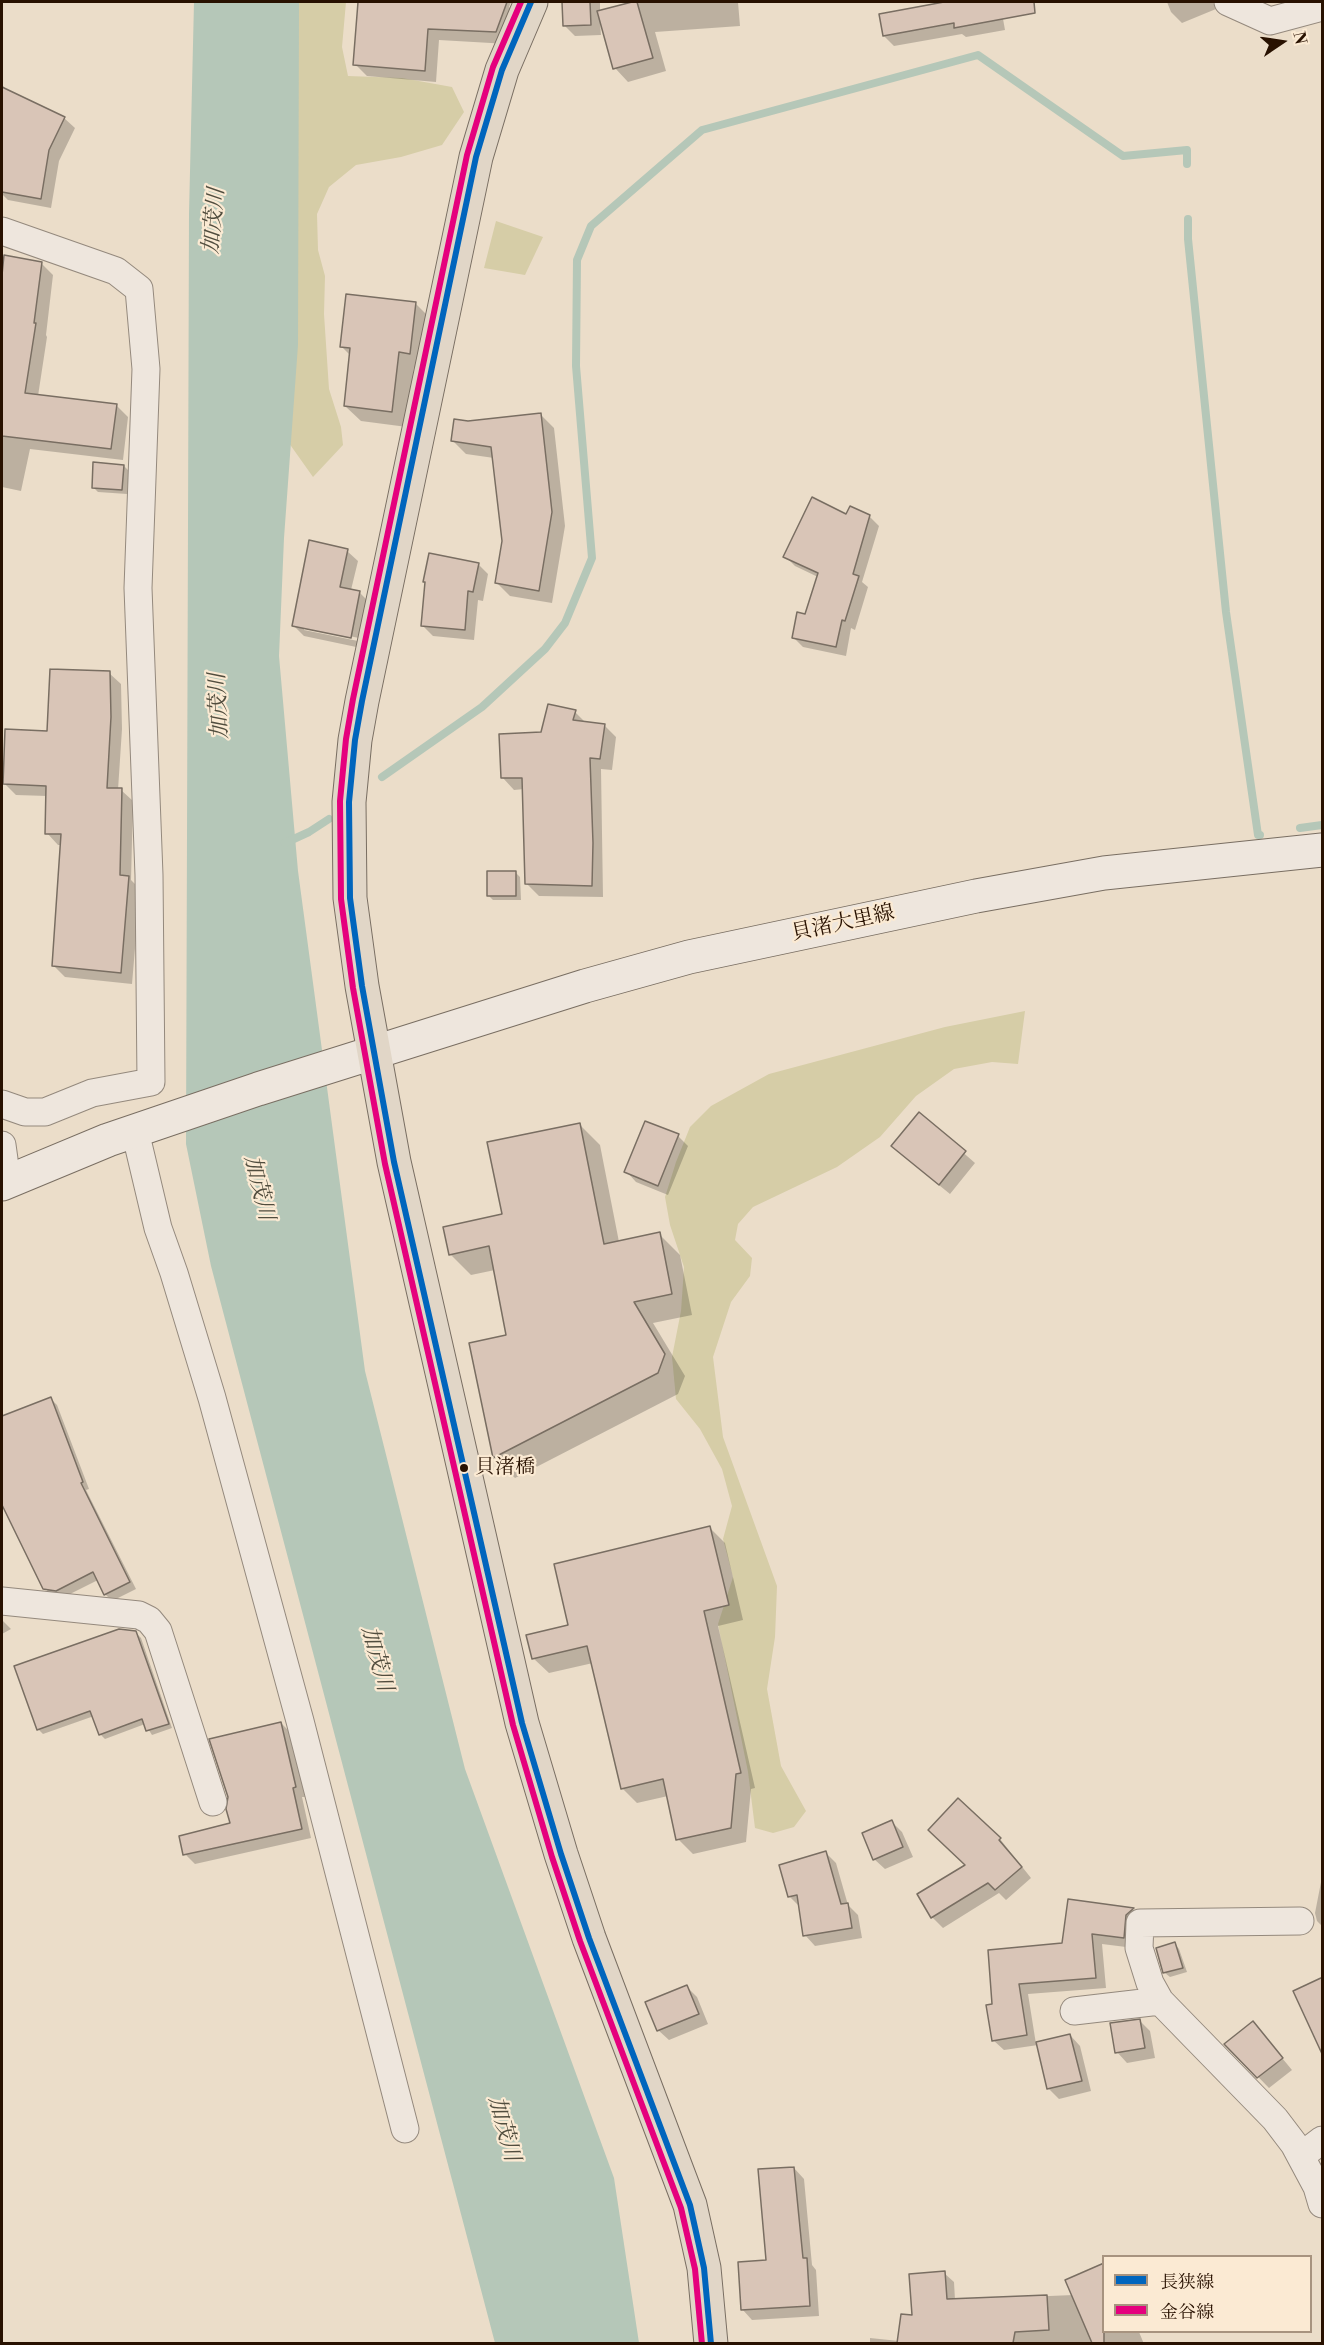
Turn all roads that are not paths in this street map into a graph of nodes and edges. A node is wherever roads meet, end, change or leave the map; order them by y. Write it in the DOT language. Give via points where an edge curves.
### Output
graph roads {
  1 [pos="531,2"];
  2 [pos="1228,2"];
  3 [pos="1323,7"];
  4 [pos="2,231"];
  5 [pos="1323,850"];
  6 [pos="374,1052"];
  7 [pos="2,1104"];
  8 [pos="143,1128"];
  9 [pos="2,1145"];
  10 [pos="4,1183"];
  11 [pos="2,1601"];
  12 [pos="213,1803"];
  13 [pos="1300,1921"];
  14 [pos="1160,2001"];
  15 [pos="1074,2011"];
  16 [pos="405,2129"];
  17 [pos="1323,2140"];
  18 [pos="1301,2156"];
  19 [pos="1323,2204"];
  20 [pos="711,2343"];
  1 -- 6 [label="main road" via="502,69 476,157 355,740 349,802 350,898"];
  2 -- 3 [label="street" via="1270,21"];
  4 -- 7 [label="street" via="116,271 139,289 146,369 138,588 149,874 151,1082 92,1093 45,1112 25,1112"];
  5 -- 6 [label="street, 貝渚大里線" via="1104,873 811,930 689,957 585,986"];
  6 -- 8 [label="street, 貝渚大里線"];
  6 -- 20 [label="main road" via="394,1162 522,1723 589,1938 690,2205 704,2268"];
  8 -- 10 [label="street"];
  8 -- 16 [label="street" via="158,1228 212,1398"];
  9 -- 10 [label="street"];
  11 -- 12 [label="street" via="139,1615 149,1620 158,1631"];
  13 -- 14 [label="street" via="1140,1923 1139,1948"];
  14 -- 15 [label="street"];
  14 -- 18 [label="street" via="1275,2119"];
  17 -- 18 [label="street"];
  18 -- 19 [label="street"];
}
